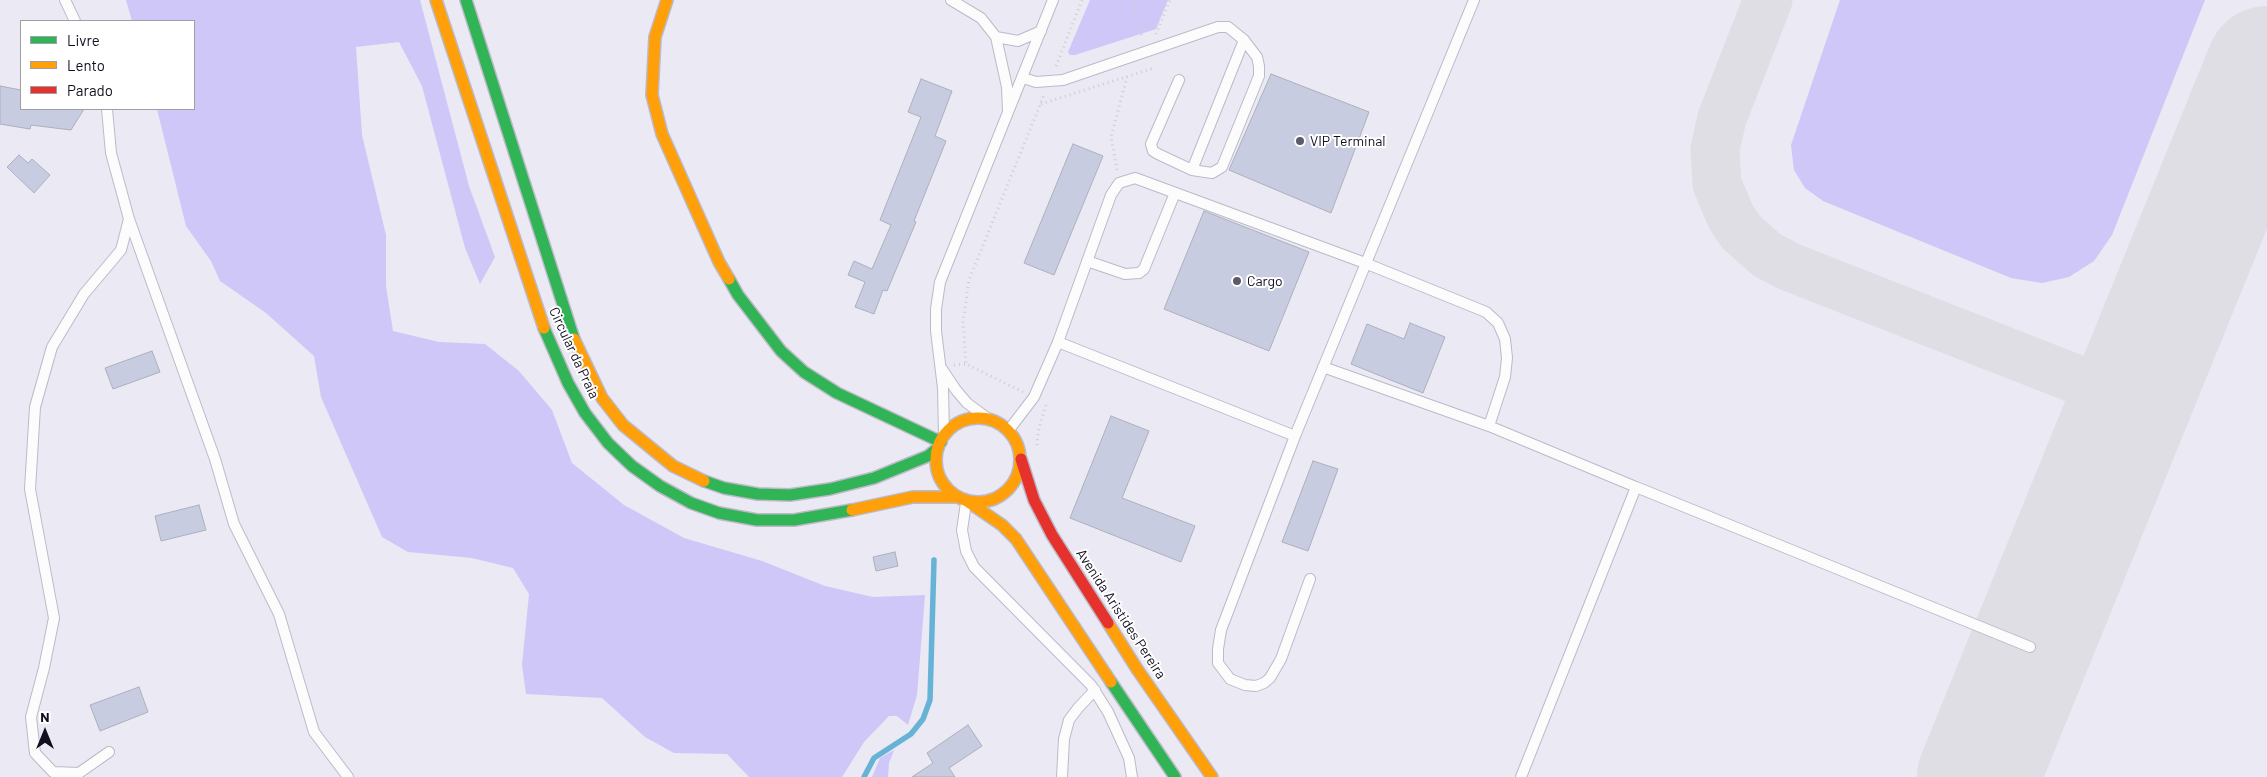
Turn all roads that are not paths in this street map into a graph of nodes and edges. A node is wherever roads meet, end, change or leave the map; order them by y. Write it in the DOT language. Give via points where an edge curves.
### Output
graph roads {
  1 [pos="65,0"];
  2 [pos="436,0"];
  3 [pos="466,0"];
  4 [pos="667,0"];
  5 [pos="951,0"];
  6 [pos="1474,0"];
  7 [pos="1051,3"];
  8 [pos="75,20"];
  9 [pos="1041,31"];
  10 [pos="996,38"];
  11 [pos="1244,40"];
  12 [pos="1023,78"];
  13 [pos="1179,80"];
  14 [pos="107,110"];
  15 [pos="1008,116"];
  16 [pos="1192,170"];
  17 [pos="1175,193"];
  18 [pos="129,219"];
  19 [pos="1087,261"];
  20 [pos="1365,263"];
  21 [pos="1058,342"];
  22 [pos="940,366"];
  23 [pos="1324,367"];
  24 [pos="990,420"];
  25 [pos="1489,426"];
  26 [pos="1008,431"];
  27 [pos="1295,436"];
  28 [pos="941,441"];
  29 [pos="1021,459"];
  30 [pos="1636,487"];
  31 [pos="962,499"];
  32 [pos="1310,579"];
  33 [pos="2030,647"];
  34 [pos="1094,690"];
  35 [pos="109,752"];
  36 [pos="348,777"];
  37 [pos="1062,777"];
  38 [pos="1132,777"];
  39 [pos="1175,777"];
  40 [pos="1212,777"];
  41 [pos="1521,777"];
  1 -- 8 [label="lane"];
  2 -- 31 [label="main road, Circular da Praia" via="524,275 548,339 585,413 608,443 632,466 691,503 719,513 757,520 794,520 913,498"];
  3 -- 28 [label="main road, Circular da Praia" via="571,332 602,398 623,425 652,451 700,480 758,494 790,495 874,478 928,456"];
  4 -- 28 [label="main road" via="655,37 652,95 662,134 719,262 738,295 781,351 804,372 836,393"];
  5 -- 10 [label="lane" via="981,18"];
  6 -- 20 [label="lane"];
  7 -- 9 [label="lane"];
  9 -- 10 [label="lane" via="1018,41"];
  9 -- 12 [label="lane"];
  10 -- 15 [label="lane" via="1007,87"];
  11 -- 12 [label="lane" via="1228,27 1218,27 1062,80 1049,82"];
  11 -- 16 [label="lane"];
  11 -- 16 [label="lane" via="1257,57 1258,76 1222,166 1212,173"];
  12 -- 15 [label="lane"];
  13 -- 16 [label="lane" via="1151,144 1153,151"];
  14 -- 18 [label="lane" via="111,153"];
  15 -- 22 [label="lane" via="940,282 936,309"];
  17 -- 19 [label="lane" via="1144,269 1139,273 1125,274"];
  17 -- 19 [label="lane" via="1135,178 1119,184 1111,195"];
  17 -- 20 [label="lane"];
  18 -- 35 [label="lane" via="121,250 84,294 52,347 35,407 30,489 54,618 31,717 35,753 53,772 79,773"];
  18 -- 36 [label="lane" via="215,459 234,524 279,614 314,732"];
  19 -- 21 [label="lane"];
  20 -- 23 [label="lane"];
  20 -- 25 [label="lane" via="1486,312 1498,323 1505,339 1507,358 1505,377"];
  21 -- 26 [label="lane" via="1034,397"];
  21 -- 27 [label="lane"];
  22 -- 24 [label="lane" via="962,396"];
  22 -- 28 [label="lane" via="943,388"];
  23 -- 25 [label="lane"];
  23 -- 27 [label="lane"];
  24 -- 26 [label="main road"];
  24 -- 28 [label="main road" via="965,420 954,426"];
  25 -- 30 [label="lane"];
  26 -- 29 [label="main road"];
  27 -- 32 [label="lane" via="1221,630 1218,663 1230,679 1256,686 1270,678 1280,660"];
  28 -- 31 [label="main road" via="937,470 944,485"];
  29 -- 31 [label="main road" via="1019,471 1008,491 989,501"];
  29 -- 40 [label="main road, Avenida Aristides Pereira" via="1034,500 1052,535"];
  30 -- 33 [label="lane"];
  30 -- 41 [label="lane"];
  31 -- 34 [label="lane" via="962,530 966,551 974,567"];
  31 -- 39 [label="main road" via="1002,525 1016,539"];
  34 -- 37 [label="lane" via="1069,720 1064,739"];
  34 -- 38 [label="lane" via="1129,758"];
}
